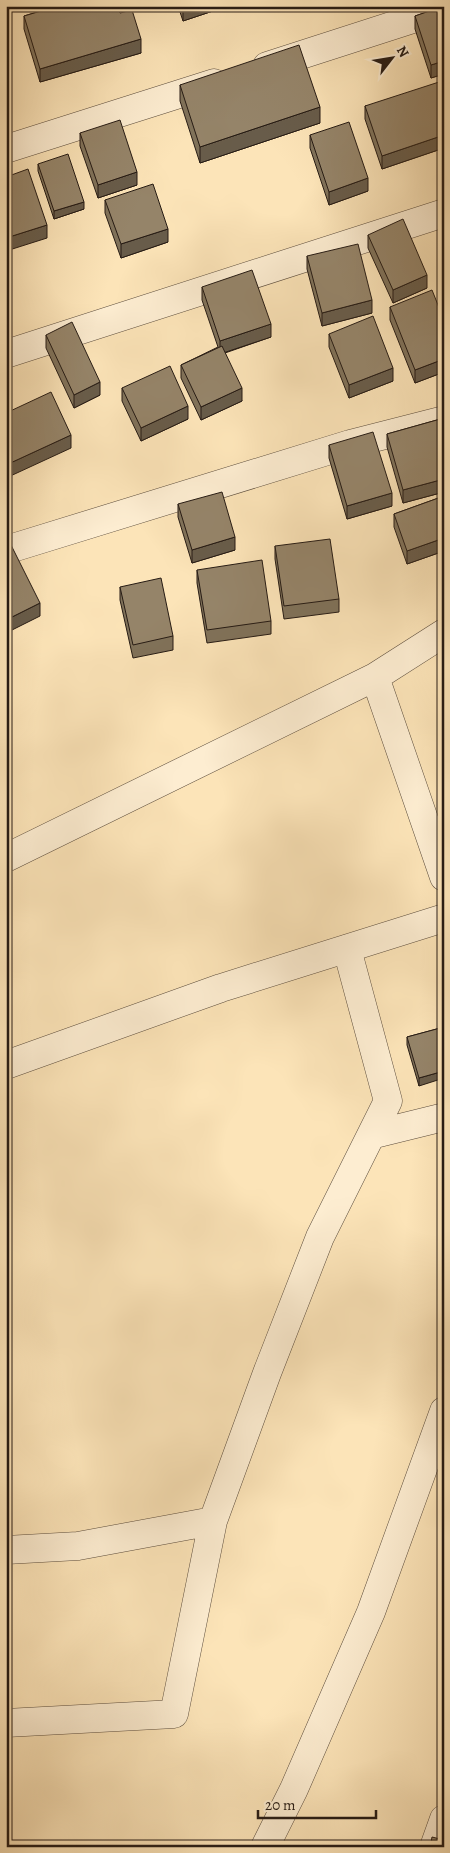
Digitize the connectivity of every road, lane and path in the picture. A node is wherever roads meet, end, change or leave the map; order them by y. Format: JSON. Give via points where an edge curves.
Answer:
{"nodes":[{"id":1,"x":444,"y":9,"type":"edge"},
{"id":2,"x":6,"y":149,"type":"edge"},
{"id":3,"x":444,"y":213,"type":"edge"},
{"id":4,"x":6,"y":354,"type":"edge"},
{"id":5,"x":444,"y":420,"type":"edge"},
{"id":6,"x":6,"y":550,"type":"edge"},
{"id":7,"x":444,"y":633,"type":"edge"},
{"id":8,"x":375,"y":677,"type":"junction"},
{"id":9,"x":6,"y":858,"type":"edge"},
{"id":10,"x":444,"y":878,"type":"edge"},
{"id":11,"x":444,"y":918,"type":"edge"},
{"id":12,"x":346,"y":949,"type":"junction"},
{"id":13,"x":6,"y":1064,"type":"edge"},
{"id":14,"x":444,"y":1117,"type":"edge"},
{"id":15,"x":371,"y":1135,"type":"junction"},
{"id":16,"x":444,"y":1411,"type":"edge"},
{"id":17,"x":213,"y":1521,"type":"junction"},
{"id":18,"x":6,"y":1550,"type":"edge"},
{"id":19,"x":6,"y":1723,"type":"edge"},
{"id":20,"x":444,"y":1819,"type":"edge"},
{"id":21,"x":265,"y":1847,"type":"edge"},
{"id":22,"x":434,"y":1847,"type":"edge"}],
"edges":[{"from":1,"to":2,"type":"street"},
{"from":3,"to":4,"type":"street"},
{"from":5,"to":6,"type":"street","via":[[350,444]]},
{"from":7,"to":8,"type":"street"},
{"from":8,"to":9,"type":"street"},
{"from":8,"to":10,"type":"street"},
{"from":11,"to":12,"type":"street"},
{"from":12,"to":13,"type":"street","via":[[221,988]]},
{"from":12,"to":15,"type":"street","via":[[388,1101]]},
{"from":14,"to":15,"type":"street"},
{"from":15,"to":17,"type":"street","via":[[320,1237]]},
{"from":16,"to":21,"type":"street","via":[[371,1612],[294,1789]]},
{"from":17,"to":18,"type":"street","via":[[78,1546]]},
{"from":17,"to":19,"type":"street","via":[[174,1714]]},
{"from":20,"to":22,"type":"street"}]}
